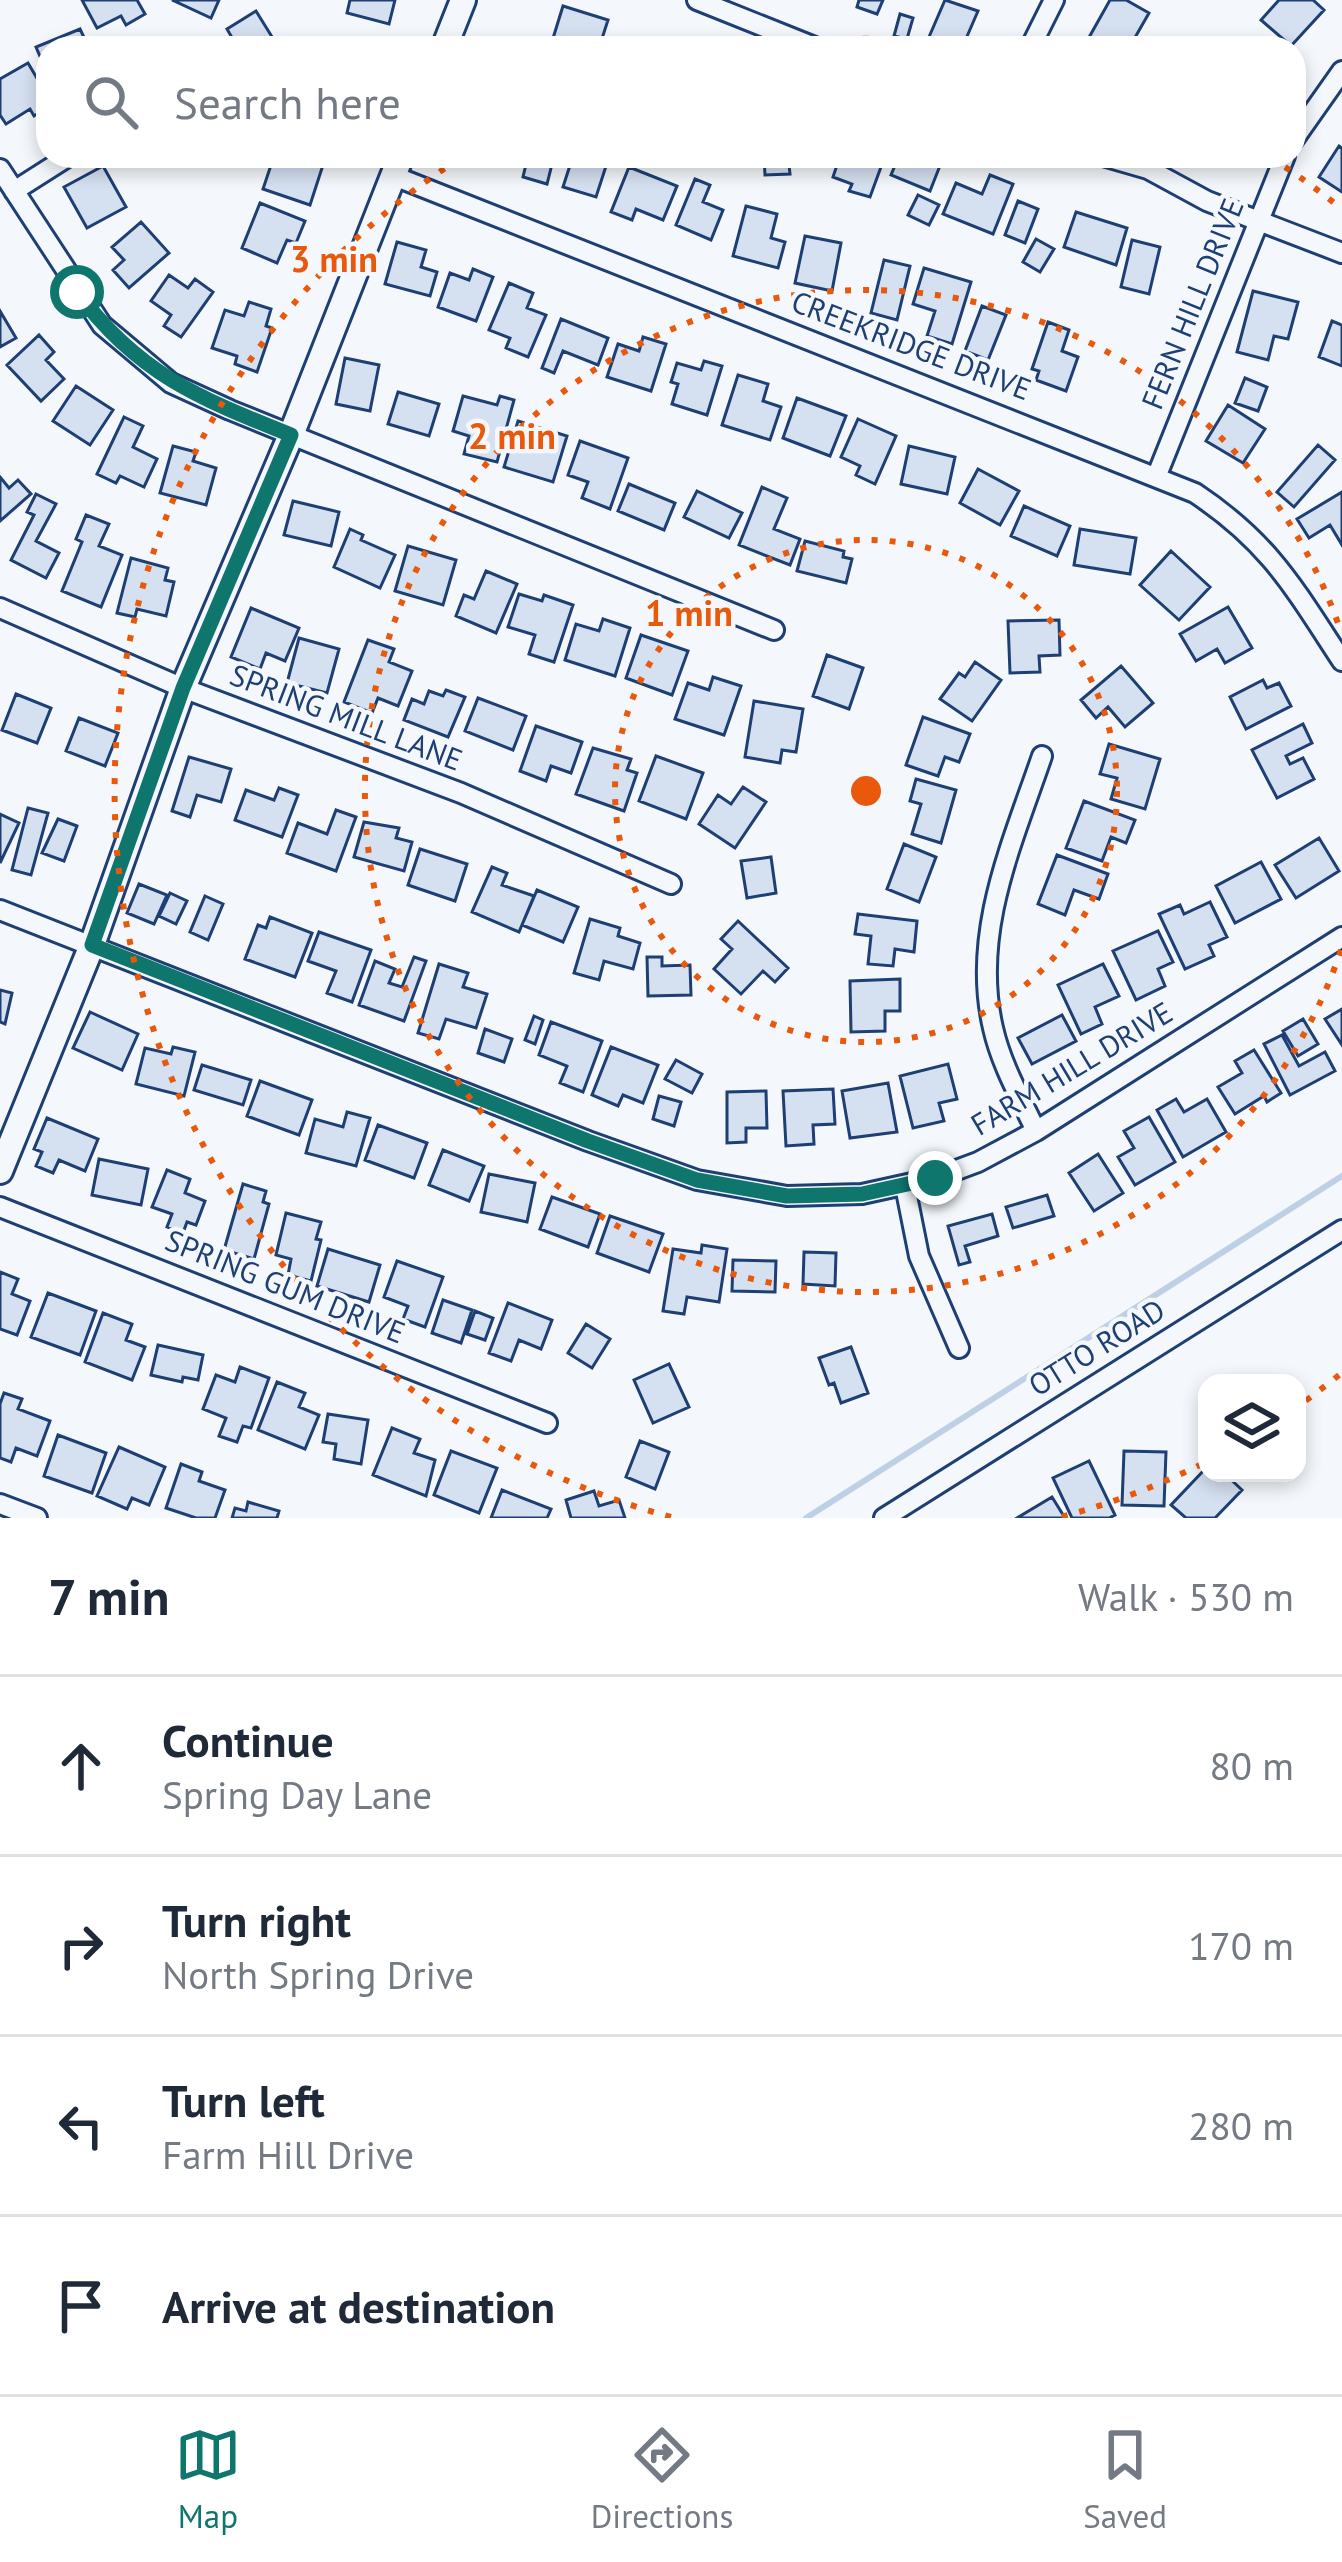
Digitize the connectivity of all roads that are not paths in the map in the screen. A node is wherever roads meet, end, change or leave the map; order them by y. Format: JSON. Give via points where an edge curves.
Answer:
{"nodes":[{"id":1,"x":463,"y":0,"type":"edge"},
{"id":2,"x":697,"y":0,"type":"edge"},
{"id":3,"x":1054,"y":0,"type":"edge"},
{"id":4,"x":449,"y":36,"type":"edge"},
{"id":5,"x":788,"y":36,"type":"edge"},
{"id":6,"x":1036,"y":36,"type":"edge"},
{"id":7,"x":1342,"y":71,"type":"edge"},
{"id":8,"x":1306,"y":122,"type":"edge"},
{"id":9,"x":50,"y":168,"type":"edge"},
{"id":10,"x":397,"y":168,"type":"edge"},
{"id":11,"x":403,"y":168,"type":"edge"},
{"id":12,"x":1142,"y":168,"type":"edge"},
{"id":13,"x":1281,"y":168,"type":"edge"},
{"id":14,"x":0,"y":169,"type":"edge"},
{"id":15,"x":14,"y":190,"type":"junction"},
{"id":16,"x":1258,"y":220,"type":"junction"},
{"id":17,"x":1342,"y":253,"type":"edge"},
{"id":18,"x":291,"y":435,"type":"junction"},
{"id":19,"x":1156,"y":475,"type":"junction"},
{"id":20,"x":0,"y":608,"type":"edge"},
{"id":21,"x":774,"y":630,"type":"dead end"},
{"id":22,"x":1342,"y":661,"type":"edge"},
{"id":23,"x":183,"y":688,"type":"junction"},
{"id":24,"x":1042,"y":756,"type":"dead end"},
{"id":25,"x":671,"y":884,"type":"dead end"},
{"id":26,"x":0,"y":910,"type":"edge"},
{"id":27,"x":1342,"y":937,"type":"edge"},
{"id":28,"x":92,"y":945,"type":"junction"},
{"id":29,"x":1036,"y":1131,"type":"junction"},
{"id":30,"x":0,"y":1171,"type":"edge"},
{"id":31,"x":905,"y":1186,"type":"junction"},
{"id":32,"x":0,"y":1207,"type":"edge"},
{"id":33,"x":1342,"y":1230,"type":"edge"},
{"id":34,"x":959,"y":1348,"type":"dead end"},
{"id":35,"x":548,"y":1423,"type":"dead end"},
{"id":36,"x":0,"y":1504,"type":"edge"},
{"id":37,"x":37,"y":1518,"type":"edge"},
{"id":38,"x":884,"y":1518,"type":"edge"}],
"edges":[{"from":1,"to":4,"type":"street"},
{"from":2,"to":5,"type":"street"},
{"from":3,"to":6,"type":"street"},
{"from":7,"to":8,"type":"street"},
{"from":9,"to":15,"type":"street"},
{"from":10,"to":18,"type":"street"},
{"from":11,"to":19,"type":"street","name":"CREEKRIDGE DRIVE"},
{"from":12,"to":16,"type":"street"},
{"from":13,"to":16,"type":"street","name":"FERN HILL DRIVE"},
{"from":14,"to":15,"type":"street"},
{"from":15,"to":18,"type":"street","via":[[77,292],[134,356],[171,382]]},
{"from":16,"to":17,"type":"street"},
{"from":16,"to":19,"type":"street","name":"FERN HILL DRIVE"},
{"from":18,"to":21,"type":"street"},
{"from":18,"to":23,"type":"street"},
{"from":19,"to":22,"type":"street","name":"CREEKRIDGE DRIVE","via":[[1195,493],[1276,560]]},
{"from":20,"to":23,"type":"street","name":"SPRING MILL LANE"},
{"from":23,"to":25,"type":"street","name":"SPRING MILL LANE","via":[[461,793]]},
{"from":23,"to":28,"type":"street"},
{"from":24,"to":29,"type":"street","via":[[987,948],[993,1030]]},
{"from":26,"to":28,"type":"street","name":"FARM HILL DRIVE"},
{"from":27,"to":29,"type":"street","name":"FARM HILL DRIVE"},
{"from":28,"to":30,"type":"street"},
{"from":28,"to":31,"type":"street","name":"FARM HILL DRIVE","via":[[697,1180],[787,1196]]},
{"from":29,"to":31,"type":"street","name":"FARM HILL DRIVE","via":[[978,1162]]},
{"from":31,"to":34,"type":"street","via":[[919,1256]]},
{"from":32,"to":35,"type":"street","name":"SPRING GUM DRIVE"},
{"from":33,"to":38,"type":"street","name":"OTTO ROAD"},
{"from":36,"to":37,"type":"street"}]}
